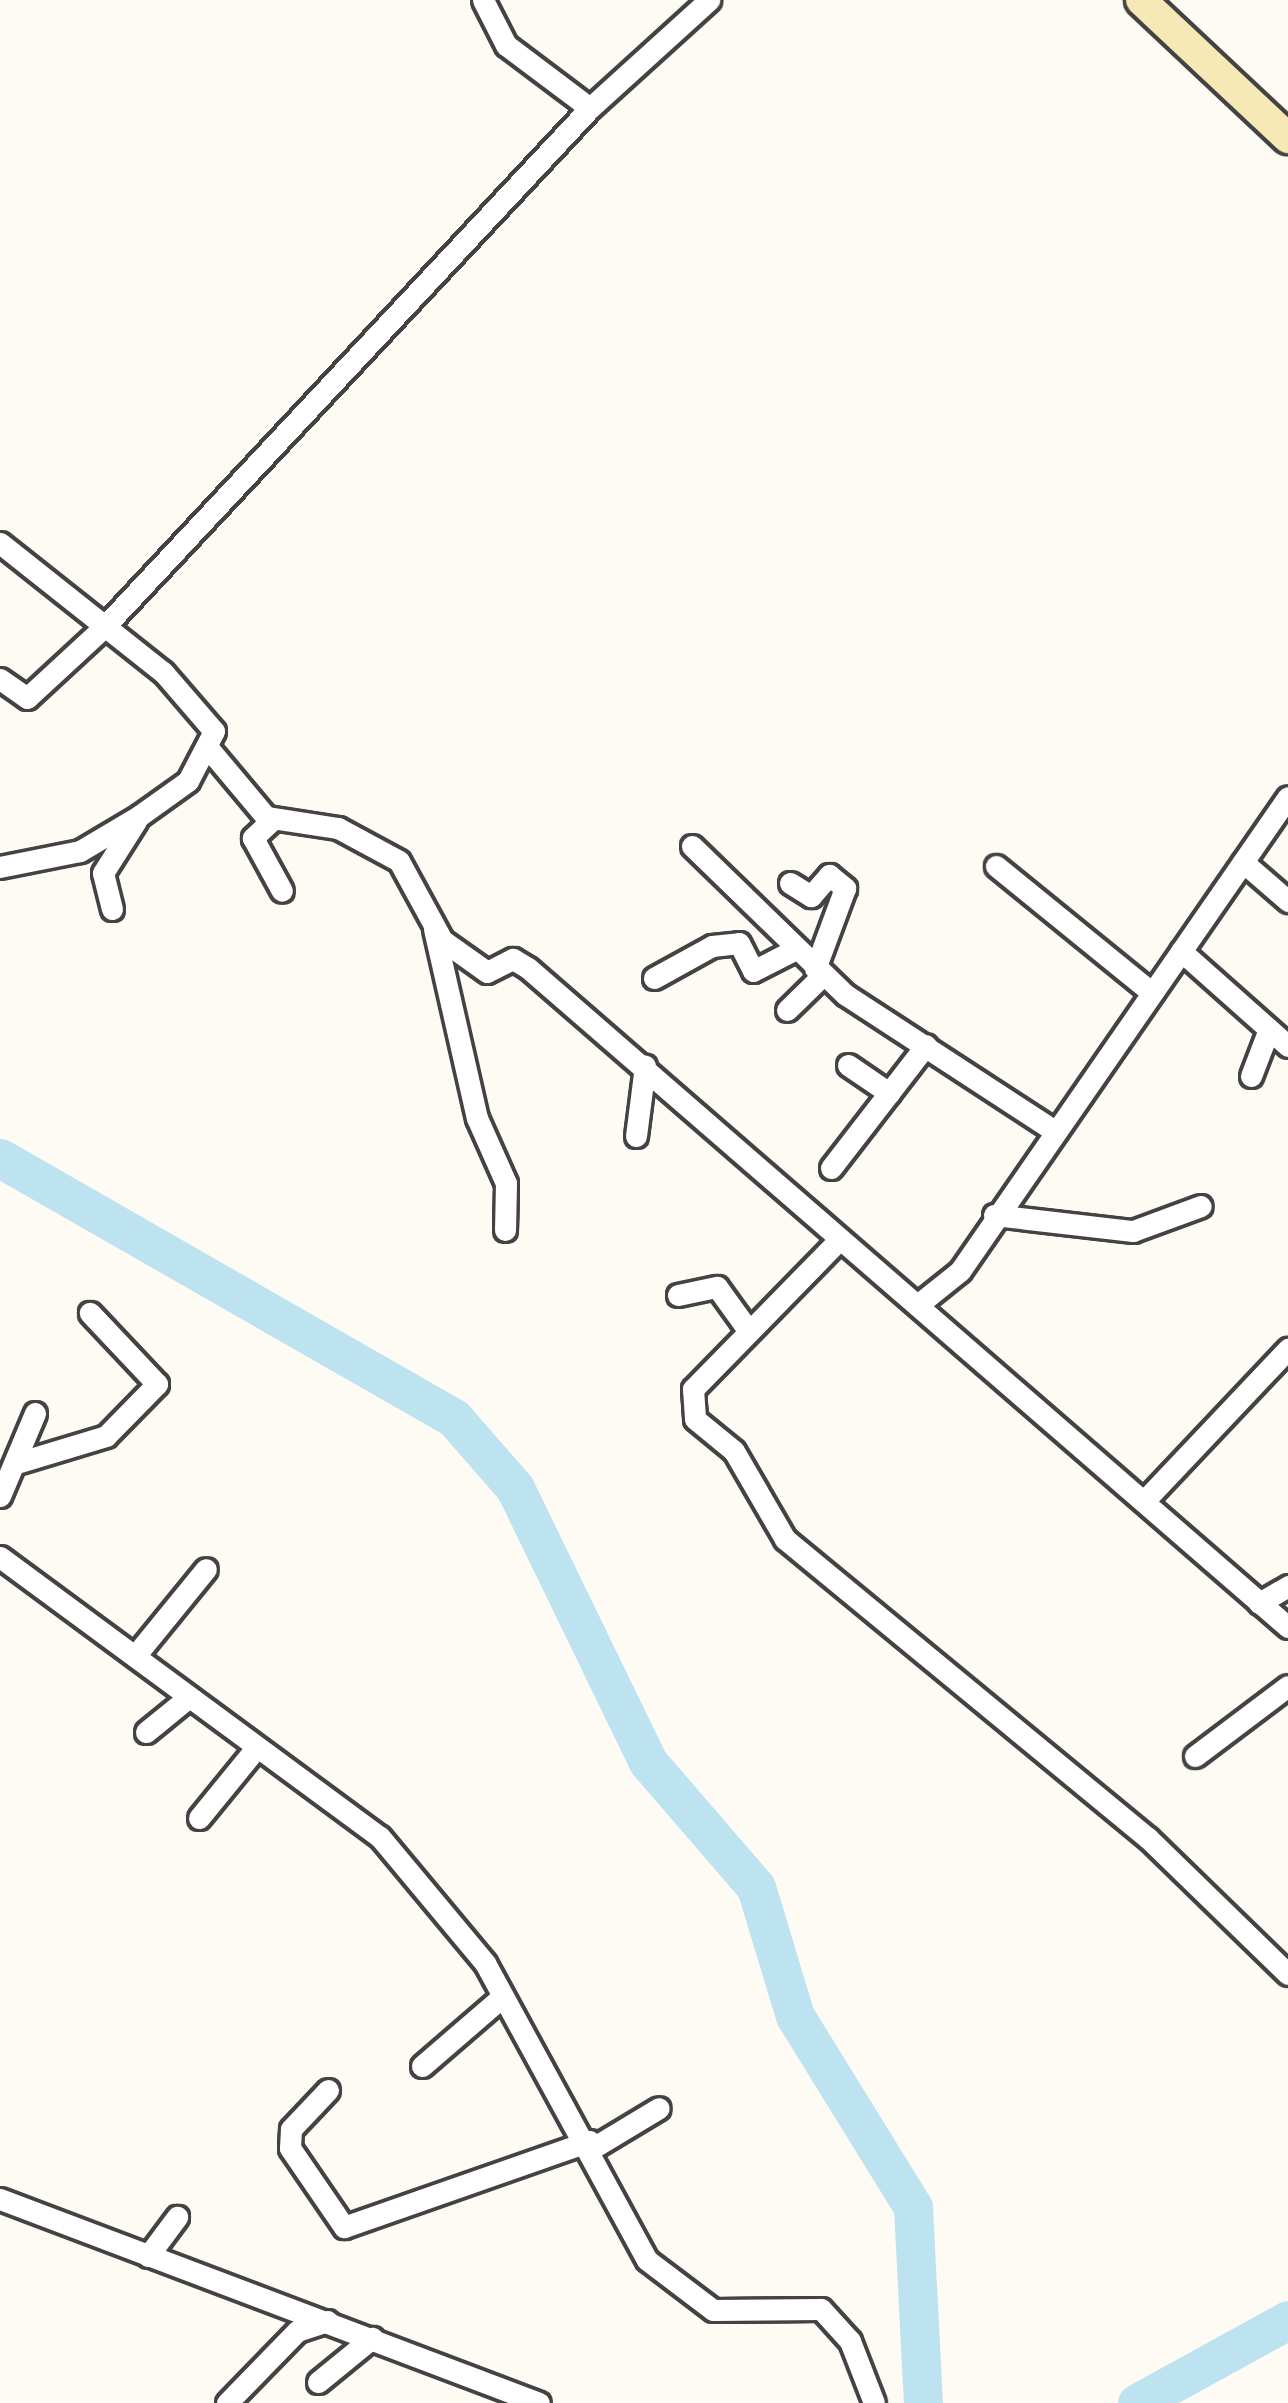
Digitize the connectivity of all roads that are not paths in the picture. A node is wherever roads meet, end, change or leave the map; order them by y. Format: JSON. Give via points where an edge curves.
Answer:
{"nodes":[{"id":1,"x":483,"y":0,"type":"edge"},
{"id":2,"x":709,"y":0,"type":"edge"},
{"id":3,"x":1141,"y":0,"type":"edge"},
{"id":4,"x":590,"y":108,"type":"junction"},
{"id":5,"x":1288,"y":138,"type":"edge"},
{"id":6,"x":0,"y":544,"type":"edge"},
{"id":7,"x":106,"y":626,"type":"junction"},
{"id":8,"x":0,"y":679,"type":"edge"},
{"id":9,"x":209,"y":749,"type":"junction"},
{"id":10,"x":1286,"y":802,"type":"edge"},
{"id":11,"x":140,"y":816,"type":"junction"},
{"id":12,"x":271,"y":820,"type":"junction"},
{"id":13,"x":692,"y":846,"type":"dead end"},
{"id":14,"x":1243,"y":862,"type":"junction"},
{"id":15,"x":996,"y":866,"type":"dead end"},
{"id":16,"x":0,"y":867,"type":"edge"},
{"id":17,"x":790,"y":883,"type":"dead end"},
{"id":18,"x":282,"y":891,"type":"dead end"},
{"id":19,"x":1288,"y":901,"type":"edge"},
{"id":20,"x":112,"y":909,"type":"dead end"},
{"id":21,"x":434,"y":928,"type":"junction"},
{"id":22,"x":796,"y":949,"type":"junction"},
{"id":23,"x":1181,"y":951,"type":"junction"},
{"id":24,"x":819,"y":972,"type":"junction"},
{"id":25,"x":654,"y":978,"type":"dead end"},
{"id":26,"x":1152,"y":993,"type":"junction"},
{"id":27,"x":787,"y":1010,"type":"dead end"},
{"id":28,"x":1269,"y":1029,"type":"junction"},
{"id":29,"x":926,"y":1045,"type":"junction"},
{"id":30,"x":1288,"y":1046,"type":"edge"},
{"id":31,"x":848,"y":1064,"type":"dead end"},
{"id":32,"x":645,"y":1066,"type":"junction"},
{"id":33,"x":1251,"y":1076,"type":"dead end"},
{"id":34,"x":889,"y":1093,"type":"junction"},
{"id":35,"x":1053,"y":1130,"type":"junction"},
{"id":36,"x":636,"y":1136,"type":"dead end"},
{"id":37,"x":830,"y":1168,"type":"dead end"},
{"id":38,"x":1201,"y":1206,"type":"dead end"},
{"id":39,"x":994,"y":1215,"type":"junction"},
{"id":40,"x":506,"y":1229,"type":"dead end"},
{"id":41,"x":835,"y":1244,"type":"junction"},
{"id":42,"x":678,"y":1295,"type":"dead end"},
{"id":43,"x":920,"y":1303,"type":"junction"},
{"id":44,"x":90,"y":1313,"type":"dead end"},
{"id":45,"x":748,"y":1330,"type":"junction"},
{"id":46,"x":1288,"y":1349,"type":"edge"},
{"id":47,"x":35,"y":1413,"type":"dead end"},
{"id":48,"x":20,"y":1462,"type":"junction"},
{"id":49,"x":0,"y":1496,"type":"edge"},
{"id":50,"x":1146,"y":1499,"type":"junction"},
{"id":51,"x":0,"y":1557,"type":"edge"},
{"id":52,"x":206,"y":1570,"type":"dead end"},
{"id":53,"x":1288,"y":1586,"type":"edge"},
{"id":54,"x":1259,"y":1603,"type":"junction"},
{"id":55,"x":1288,"y":1627,"type":"edge"},
{"id":56,"x":135,"y":1657,"type":"junction"},
{"id":57,"x":1288,"y":1686,"type":"edge"},
{"id":58,"x":184,"y":1701,"type":"junction"},
{"id":59,"x":146,"y":1732,"type":"dead end"},
{"id":60,"x":256,"y":1748,"type":"junction"},
{"id":61,"x":1195,"y":1756,"type":"dead end"},
{"id":62,"x":199,"y":1818,"type":"dead end"},
{"id":63,"x":1288,"y":1974,"type":"edge"},
{"id":64,"x":502,"y":1997,"type":"junction"},
{"id":65,"x":422,"y":2066,"type":"dead end"},
{"id":66,"x":328,"y":2090,"type":"dead end"},
{"id":67,"x":658,"y":2108,"type":"dead end"},
{"id":68,"x":590,"y":2145,"type":"junction"},
{"id":69,"x":0,"y":2199,"type":"edge"},
{"id":70,"x":177,"y":2216,"type":"dead end"},
{"id":71,"x":148,"y":2256,"type":"junction"},
{"id":72,"x":327,"y":2321,"type":"junction"},
{"id":73,"x":372,"y":2338,"type":"junction"},
{"id":74,"x":318,"y":2382,"type":"dead end"},
{"id":75,"x":227,"y":2403,"type":"edge"},
{"id":76,"x":539,"y":2403,"type":"edge"},
{"id":77,"x":874,"y":2403,"type":"edge"}],
"edges":[{"from":1,"to":4,"type":"street","via":[[506,45]]},
{"from":2,"to":4,"type":"street"},
{"from":3,"to":5,"type":"street"},
{"from":4,"to":7,"type":"street"},
{"from":6,"to":7,"type":"street"},
{"from":7,"to":8,"type":"street","via":[[27,698]]},
{"from":7,"to":9,"type":"street","via":[[206,712]]},
{"from":9,"to":11,"type":"street","via":[[188,781]]},
{"from":9,"to":12,"type":"street"},
{"from":10,"to":14,"type":"street"},
{"from":11,"to":16,"type":"street","via":[[80,851]]},
{"from":11,"to":20,"type":"street","via":[[103,873]]},
{"from":12,"to":18,"type":"street","via":[[253,838]]},
{"from":12,"to":21,"type":"street","via":[[371,839],[413,875]]},
{"from":13,"to":22,"type":"street"},
{"from":14,"to":19,"type":"street"},
{"from":14,"to":23,"type":"street"},
{"from":15,"to":26,"type":"street"},
{"from":17,"to":24,"type":"street","via":[[811,896],[830,875],[845,888]]},
{"from":21,"to":32,"type":"street","via":[[473,966],[514,959],[528,968]]},
{"from":21,"to":40,"type":"street","via":[[477,1118],[506,1183]]},
{"from":22,"to":24,"type":"street"},
{"from":22,"to":25,"type":"street","via":[[752,971],[739,944],[712,946]]},
{"from":23,"to":26,"type":"street"},
{"from":23,"to":28,"type":"street"},
{"from":24,"to":27,"type":"street"},
{"from":24,"to":29,"type":"street"},
{"from":26,"to":35,"type":"street"},
{"from":28,"to":30,"type":"street"},
{"from":28,"to":33,"type":"street"},
{"from":29,"to":34,"type":"street"},
{"from":29,"to":35,"type":"street"},
{"from":31,"to":34,"type":"street"},
{"from":32,"to":36,"type":"street"},
{"from":32,"to":41,"type":"street"},
{"from":34,"to":37,"type":"street"},
{"from":35,"to":39,"type":"street"},
{"from":38,"to":39,"type":"street","via":[[1132,1231]]},
{"from":39,"to":43,"type":"street","via":[[960,1271]]},
{"from":41,"to":43,"type":"street"},
{"from":41,"to":45,"type":"street"},
{"from":42,"to":45,"type":"street","via":[[717,1287]]},
{"from":43,"to":50,"type":"street"},
{"from":44,"to":48,"type":"street","via":[[158,1378],[154,1390],[97,1442]]},
{"from":45,"to":63,"type":"street","via":[[688,1404],[734,1451],[785,1539],[1148,1838]]},
{"from":46,"to":50,"type":"street"},
{"from":47,"to":48,"type":"street"},
{"from":48,"to":49,"type":"street"},
{"from":50,"to":54,"type":"street"},
{"from":51,"to":56,"type":"street"},
{"from":52,"to":56,"type":"street"},
{"from":53,"to":54,"type":"street"},
{"from":54,"to":55,"type":"street"},
{"from":56,"to":58,"type":"street"},
{"from":57,"to":61,"type":"street"},
{"from":58,"to":59,"type":"street"},
{"from":58,"to":60,"type":"street"},
{"from":60,"to":62,"type":"street"},
{"from":60,"to":64,"type":"street","via":[[380,1837]]},
{"from":64,"to":65,"type":"street"},
{"from":64,"to":68,"type":"street"},
{"from":66,"to":68,"type":"street","via":[[291,2129],[290,2148],[344,2227]]},
{"from":67,"to":68,"type":"street"},
{"from":68,"to":77,"type":"street","via":[[621,2220],[677,2293],[713,2310],[821,2308],[850,2341]]},
{"from":69,"to":71,"type":"street"},
{"from":70,"to":71,"type":"street"},
{"from":71,"to":72,"type":"street"},
{"from":72,"to":73,"type":"street"},
{"from":72,"to":75,"type":"street","via":[[298,2331]]},
{"from":73,"to":74,"type":"street"},
{"from":73,"to":76,"type":"street"}]}
